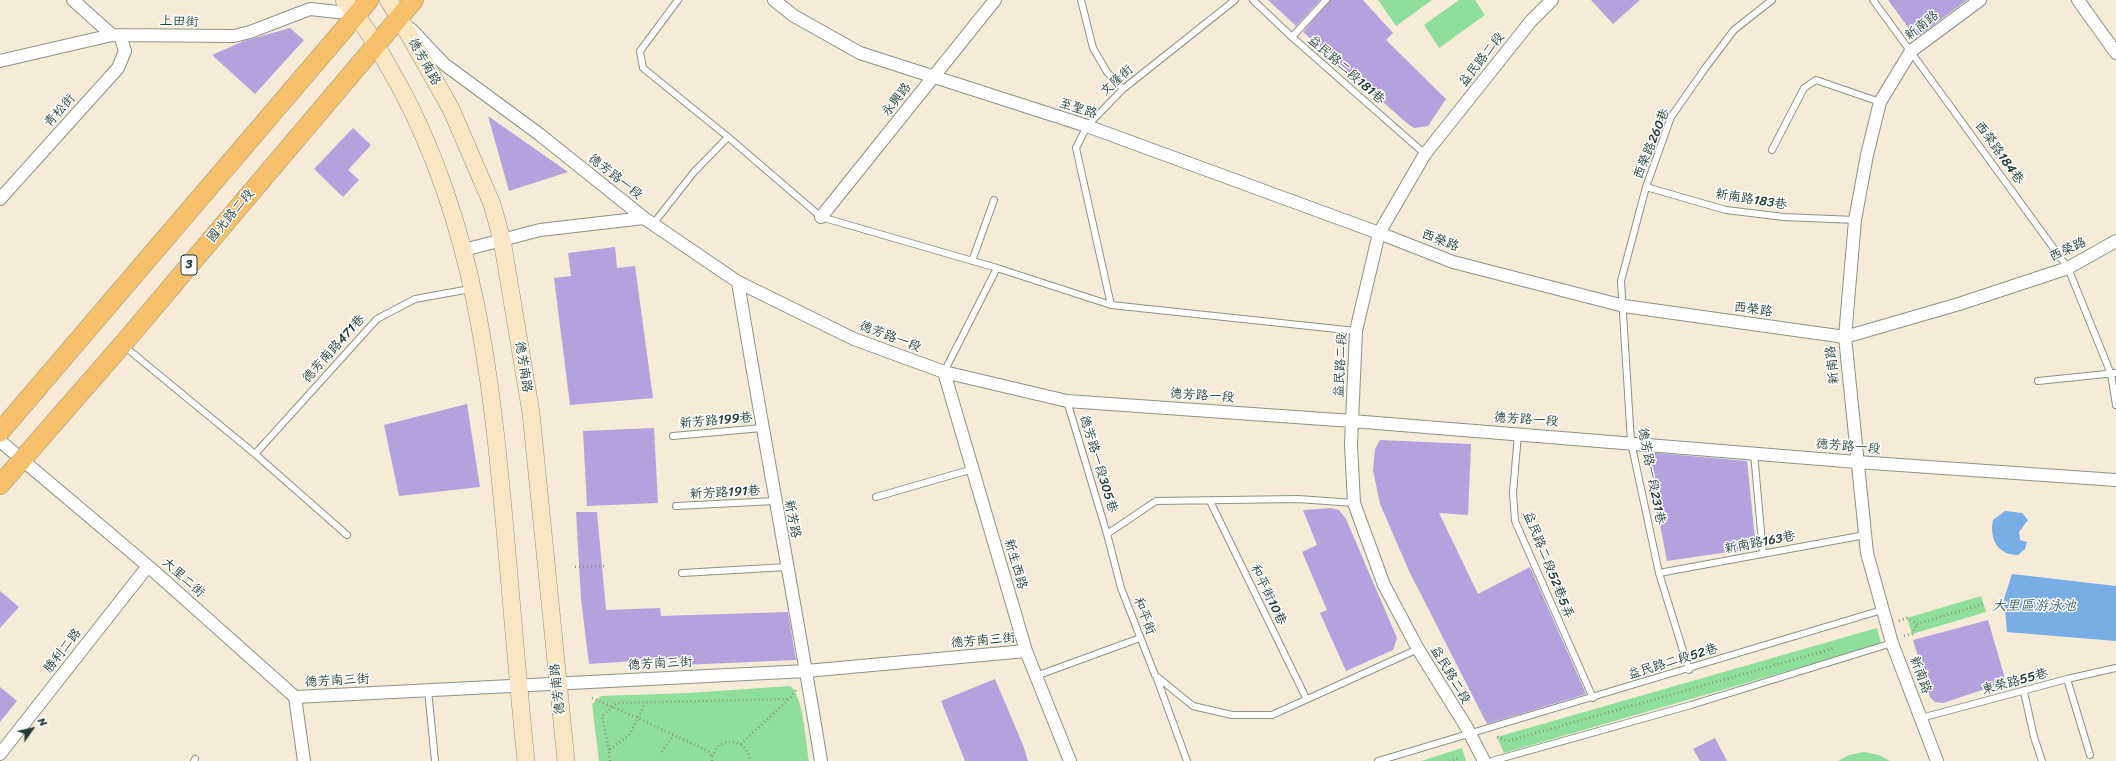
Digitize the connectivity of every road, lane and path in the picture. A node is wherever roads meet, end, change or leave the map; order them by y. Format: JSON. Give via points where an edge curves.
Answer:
{"nodes":[{"id":1,"x":73,"y":0,"type":"edge"},
{"id":2,"x":344,"y":0,"type":"edge"},
{"id":3,"x":388,"y":0,"type":"edge"},
{"id":4,"x":414,"y":0,"type":"edge"},
{"id":5,"x":678,"y":0,"type":"edge"},
{"id":6,"x":774,"y":0,"type":"edge"},
{"id":7,"x":995,"y":0,"type":"edge"},
{"id":8,"x":1081,"y":0,"type":"edge"},
{"id":9,"x":1235,"y":0,"type":"edge"},
{"id":10,"x":1253,"y":0,"type":"edge"},
{"id":11,"x":1326,"y":0,"type":"edge"},
{"id":12,"x":1552,"y":0,"type":"edge"},
{"id":13,"x":1772,"y":0,"type":"edge"},
{"id":14,"x":1873,"y":0,"type":"edge"},
{"id":15,"x":1980,"y":0,"type":"edge"},
{"id":16,"x":2078,"y":0,"type":"edge"},
{"id":17,"x":362,"y":7,"type":"edge"},
{"id":18,"x":399,"y":17,"type":"junction"},
{"id":19,"x":116,"y":35,"type":"junction"},
{"id":20,"x":1292,"y":37,"type":"junction"},
{"id":21,"x":376,"y":44,"type":"junction"},
{"id":22,"x":1911,"y":51,"type":"junction"},
{"id":23,"x":2116,"y":53,"type":"edge"},
{"id":24,"x":0,"y":61,"type":"edge"},
{"id":25,"x":933,"y":76,"type":"junction"},
{"id":26,"x":1122,"y":89,"type":"junction"},
{"id":27,"x":1880,"y":102,"type":"junction"},
{"id":28,"x":1087,"y":126,"type":"junction"},
{"id":29,"x":728,"y":137,"type":"junction"},
{"id":30,"x":1772,"y":150,"type":"dead end"},
{"id":31,"x":1426,"y":154,"type":"junction"},
{"id":32,"x":1646,"y":187,"type":"junction"},
{"id":33,"x":0,"y":198,"type":"edge"},
{"id":34,"x":994,"y":200,"type":"dead end"},
{"id":35,"x":821,"y":217,"type":"junction"},
{"id":36,"x":1855,"y":220,"type":"junction"},
{"id":37,"x":649,"y":221,"type":"junction"},
{"id":38,"x":1379,"y":233,"type":"junction"},
{"id":39,"x":502,"y":240,"type":"junction"},
{"id":40,"x":2116,"y":241,"type":"edge"},
{"id":41,"x":464,"y":250,"type":"junction"},
{"id":42,"x":972,"y":261,"type":"junction"},
{"id":43,"x":997,"y":268,"type":"junction"},
{"id":44,"x":2068,"y":268,"type":"junction"},
{"id":45,"x":1621,"y":281,"type":"joint"},
{"id":46,"x":738,"y":282,"type":"junction"},
{"id":47,"x":474,"y":289,"type":"junction"},
{"id":48,"x":1111,"y":305,"type":"junction"},
{"id":49,"x":1624,"y":306,"type":"junction"},
{"id":50,"x":1356,"y":331,"type":"junction"},
{"id":51,"x":1844,"y":337,"type":"junction"},
{"id":52,"x":122,"y":345,"type":"junction"},
{"id":53,"x":944,"y":372,"type":"junction"},
{"id":54,"x":2114,"y":374,"type":"edge"},
{"id":55,"x":2038,"y":381,"type":"dead end"},
{"id":56,"x":1068,"y":401,"type":"junction"},
{"id":57,"x":2116,"y":405,"type":"edge"},
{"id":58,"x":1352,"y":421,"type":"junction"},
{"id":59,"x":762,"y":428,"type":"junction"},
{"id":60,"x":0,"y":432,"type":"edge"},
{"id":61,"x":1518,"y":434,"type":"junction"},
{"id":62,"x":673,"y":436,"type":"dead end"},
{"id":63,"x":0,"y":441,"type":"edge"},
{"id":64,"x":1631,"y":442,"type":"junction"},
{"id":65,"x":1754,"y":453,"type":"junction"},
{"id":66,"x":255,"y":454,"type":"junction"},
{"id":67,"x":21,"y":460,"type":"junction"},
{"id":68,"x":1857,"y":462,"type":"junction"},
{"id":69,"x":973,"y":469,"type":"junction"},
{"id":70,"x":2116,"y":480,"type":"edge"},
{"id":71,"x":0,"y":485,"type":"edge"},
{"id":72,"x":876,"y":497,"type":"dead end"},
{"id":73,"x":775,"y":501,"type":"junction"},
{"id":74,"x":1210,"y":501,"type":"junction"},
{"id":75,"x":1354,"y":503,"type":"junction"},
{"id":76,"x":676,"y":506,"type":"dead end"},
{"id":77,"x":1107,"y":534,"type":"junction"},
{"id":78,"x":347,"y":535,"type":"dead end"},
{"id":79,"x":1865,"y":535,"type":"junction"},
{"id":80,"x":1763,"y":554,"type":"junction"},
{"id":81,"x":148,"y":566,"type":"junction"},
{"id":82,"x":607,"y":566,"type":"dead end"},
{"id":83,"x":575,"y":567,"type":"dead end"},
{"id":84,"x":787,"y":567,"type":"junction"},
{"id":85,"x":682,"y":573,"type":"dead end"},
{"id":86,"x":1659,"y":573,"type":"junction"},
{"id":87,"x":1983,"y":604,"type":"dead end"},
{"id":88,"x":1882,"y":610,"type":"junction"},
{"id":89,"x":1907,"y":618,"type":"dead end"},
{"id":90,"x":1917,"y":624,"type":"junction"},
{"id":91,"x":1912,"y":634,"type":"dead end"},
{"id":92,"x":1140,"y":638,"type":"junction"},
{"id":93,"x":1892,"y":643,"type":"junction"},
{"id":94,"x":1836,"y":648,"type":"dead end"},
{"id":95,"x":1418,"y":649,"type":"junction"},
{"id":96,"x":1026,"y":651,"type":"junction"},
{"id":97,"x":2116,"y":668,"type":"edge"},
{"id":98,"x":1688,"y":670,"type":"junction"},
{"id":99,"x":806,"y":671,"type":"junction"},
{"id":100,"x":1155,"y":675,"type":"junction"},
{"id":101,"x":1036,"y":676,"type":"junction"},
{"id":102,"x":2067,"y":679,"type":"junction"},
{"id":103,"x":557,"y":684,"type":"junction"},
{"id":104,"x":518,"y":686,"type":"junction"},
{"id":105,"x":428,"y":690,"type":"junction"},
{"id":106,"x":2024,"y":692,"type":"junction"},
{"id":107,"x":295,"y":697,"type":"junction"},
{"id":108,"x":592,"y":698,"type":"dead end"},
{"id":109,"x":1306,"y":698,"type":"junction"},
{"id":110,"x":1593,"y":698,"type":"junction"},
{"id":111,"x":645,"y":703,"type":"junction"},
{"id":112,"x":612,"y":708,"type":"junction"},
{"id":113,"x":638,"y":718,"type":"junction"},
{"id":114,"x":1921,"y":718,"type":"junction"},
{"id":115,"x":1470,"y":734,"type":"junction"},
{"id":116,"x":673,"y":735,"type":"junction"},
{"id":117,"x":1497,"y":737,"type":"dead end"},
{"id":118,"x":741,"y":744,"type":"junction"},
{"id":119,"x":609,"y":750,"type":"junction"},
{"id":120,"x":662,"y":752,"type":"dead end"},
{"id":121,"x":0,"y":754,"type":"edge"},
{"id":122,"x":2090,"y":755,"type":"dead end"},
{"id":123,"x":712,"y":757,"type":"junction"},
{"id":124,"x":1460,"y":758,"type":"dead end"},
{"id":125,"x":304,"y":761,"type":"edge"},
{"id":126,"x":435,"y":761,"type":"edge"},
{"id":127,"x":526,"y":761,"type":"edge"},
{"id":128,"x":566,"y":761,"type":"edge"},
{"id":129,"x":610,"y":761,"type":"edge"},
{"id":130,"x":712,"y":761,"type":"edge"},
{"id":131,"x":750,"y":761,"type":"edge"},
{"id":132,"x":821,"y":761,"type":"edge"},
{"id":133,"x":1070,"y":761,"type":"edge"},
{"id":134,"x":1187,"y":761,"type":"edge"},
{"id":135,"x":1378,"y":761,"type":"edge"},
{"id":136,"x":1449,"y":761,"type":"edge"},
{"id":137,"x":1484,"y":761,"type":"edge"},
{"id":138,"x":1492,"y":761,"type":"edge"},
{"id":139,"x":1937,"y":761,"type":"edge"},
{"id":140,"x":2042,"y":761,"type":"edge"}],
"edges":[{"from":1,"to":19,"type":"street"},
{"from":2,"to":17,"type":"street"},
{"from":3,"to":18,"type":"street","name":"德芳南路"},
{"from":4,"to":18,"type":"main road","name":"國光路二段","number":"3"},
{"from":5,"to":29,"type":"lane","via":[[640,51],[643,68]]},
{"from":6,"to":25,"type":"street","name":"至聖路","via":[[794,16],[860,53]]},
{"from":7,"to":25,"type":"street","name":"永興路"},
{"from":8,"to":26,"type":"lane","via":[[1093,48],[1107,72]]},
{"from":9,"to":26,"type":"lane","name":"文隆街"},
{"from":10,"to":20,"type":"lane","name":"益民路二段181巷"},
{"from":11,"to":20,"type":"lane"},
{"from":12,"to":31,"type":"street","name":"益民路二段","via":[[1531,22]]},
{"from":13,"to":32,"type":"lane","name":"西榮路260巷","via":[[1734,30],[1671,117]]},
{"from":14,"to":22,"type":"lane","name":"西榮路184巷"},
{"from":15,"to":22,"type":"street","name":"新南路"},
{"from":16,"to":23,"type":"street"},
{"from":17,"to":19,"type":"street","name":"上田街","via":[[310,9],[234,36]]},
{"from":17,"to":21,"type":"street"},
{"from":17,"to":60,"type":"main road"},
{"from":18,"to":21,"type":"main road","name":"國光路二段","number":"3"},
{"from":18,"to":37,"type":"street","name":"德芳路一段","via":[[444,64],[539,134]]},
{"from":18,"to":39,"type":"street","name":"德芳南路","via":[[451,108],[492,204]]},
{"from":19,"to":24,"type":"street","name":"上田街"},
{"from":19,"to":33,"type":"street","name":"青松街","via":[[125,51],[118,68]]},
{"from":20,"to":31,"type":"lane","name":"益民路二段181巷"},
{"from":21,"to":41,"type":"street","via":[[414,114],[426,142],[441,178]]},
{"from":21,"to":52,"type":"main road","name":"國光路二段","number":"3"},
{"from":22,"to":27,"type":"street","name":"新南路"},
{"from":22,"to":44,"type":"lane","name":"西榮路184巷"},
{"from":25,"to":28,"type":"street","name":"至聖路"},
{"from":25,"to":35,"type":"street","name":"永興路"},
{"from":26,"to":28,"type":"lane","name":"文隆街"},
{"from":27,"to":30,"type":"lane","via":[[1816,80],[1804,88]]},
{"from":27,"to":36,"type":"street","name":"新南路"},
{"from":28,"to":38,"type":"street","name":"至聖路"},
{"from":28,"to":48,"type":"lane","name":"文隆街","via":[[1076,148]]},
{"from":29,"to":35,"type":"lane"},
{"from":29,"to":37,"type":"lane"},
{"from":31,"to":38,"type":"street","name":"益民路二段"},
{"from":32,"to":36,"type":"lane","name":"新南路183巷","via":[[1726,210],[1784,217]]},
{"from":32,"to":45,"type":"lane","name":"西榮路260巷"},
{"from":34,"to":42,"type":"lane"},
{"from":35,"to":42,"type":"lane"},
{"from":36,"to":51,"type":"street","name":"新南路"},
{"from":37,"to":39,"type":"street","via":[[540,230]]},
{"from":37,"to":46,"type":"street","name":"德芳路一段"},
{"from":38,"to":49,"type":"street","name":"西榮路","via":[[1453,262]]},
{"from":38,"to":50,"type":"street","name":"益民路二段"},
{"from":39,"to":41,"type":"street"},
{"from":39,"to":103,"type":"street","name":"德芳南路","via":[[531,412]]},
{"from":40,"to":44,"type":"street","name":"西榮路"},
{"from":41,"to":47,"type":"street"},
{"from":42,"to":43,"type":"lane"},
{"from":43,"to":48,"type":"lane"},
{"from":43,"to":53,"type":"lane"},
{"from":44,"to":51,"type":"street","name":"西榮路","via":[[1959,304]]},
{"from":44,"to":54,"type":"lane","name":"西榮路184巷"},
{"from":45,"to":49,"type":"lane","name":"德芳路一段231巷"},
{"from":46,"to":53,"type":"street","name":"德芳路一段","via":[[854,338]]},
{"from":46,"to":59,"type":"street","name":"新芳路"},
{"from":47,"to":66,"type":"lane","name":"德芳南路471巷","via":[[414,299],[377,319]]},
{"from":47,"to":104,"type":"street","via":[[495,418]]},
{"from":48,"to":50,"type":"lane"},
{"from":49,"to":51,"type":"street","name":"西榮路"},
{"from":49,"to":64,"type":"lane","name":"德芳路一段231巷"},
{"from":50,"to":58,"type":"street","name":"益民路二段"},
{"from":51,"to":68,"type":"street","name":"新南路"},
{"from":52,"to":66,"type":"lane"},
{"from":52,"to":67,"type":"main road","name":"國光路二段","number":"3"},
{"from":53,"to":56,"type":"street","name":"德芳路一段"},
{"from":53,"to":69,"type":"street","name":"新生西路"},
{"from":54,"to":55,"type":"lane"},
{"from":54,"to":57,"type":"lane","name":"西榮路184巷"},
{"from":56,"to":58,"type":"street","name":"德芳路一段"},
{"from":56,"to":77,"type":"lane","name":"德芳路一段305巷"},
{"from":58,"to":61,"type":"street","name":"德芳路一段"},
{"from":58,"to":75,"type":"street","name":"益民路二段"},
{"from":59,"to":62,"type":"lane","name":"新芳路199巷"},
{"from":59,"to":73,"type":"street","name":"新芳路"},
{"from":61,"to":64,"type":"street","name":"德芳路一段"},
{"from":61,"to":110,"type":"lane","name":"益民路二段52巷5弄","via":[[1513,493],[1515,521]]},
{"from":63,"to":67,"type":"street","name":"大里二街"},
{"from":64,"to":65,"type":"street","name":"德芳路一段"},
{"from":64,"to":86,"type":"lane","name":"德芳路一段231巷"},
{"from":65,"to":68,"type":"street","name":"德芳路一段"},
{"from":65,"to":80,"type":"lane"},
{"from":66,"to":78,"type":"lane"},
{"from":67,"to":71,"type":"main road","name":"國光路二段","number":"3"},
{"from":67,"to":81,"type":"street","name":"大里二街"},
{"from":68,"to":70,"type":"street","name":"德芳路一段"},
{"from":68,"to":79,"type":"street","name":"新南路"},
{"from":69,"to":72,"type":"lane"},
{"from":69,"to":96,"type":"street","name":"新生西路"},
{"from":73,"to":76,"type":"lane","name":"新芳路191巷"},
{"from":73,"to":84,"type":"street","name":"新芳路"},
{"from":74,"to":75,"type":"lane","via":[[1298,498]]},
{"from":74,"to":77,"type":"lane","via":[[1156,501]]},
{"from":74,"to":109,"type":"lane","name":"和平街10巷"},
{"from":75,"to":95,"type":"street","name":"益民路二段","via":[[1377,570]]},
{"from":77,"to":92,"type":"lane","name":"和平街","via":[[1122,588]]},
{"from":79,"to":80,"type":"lane","name":"新南路163巷"},
{"from":79,"to":88,"type":"street","name":"新南路","via":[[1867,553]]},
{"from":80,"to":86,"type":"lane","name":"新南路163巷"},
{"from":81,"to":107,"type":"street","name":"大里二街"},
{"from":81,"to":121,"type":"street","name":"勝利二路"},
{"from":82,"to":83,"type":"path"},
{"from":84,"to":85,"type":"lane"},
{"from":84,"to":99,"type":"street","name":"新芳路"},
{"from":86,"to":98,"type":"lane","name":"德芳路一段231巷"},
{"from":87,"to":90,"type":"path"},
{"from":88,"to":93,"type":"street","name":"新南路"},
{"from":88,"to":98,"type":"lane","name":"益民路二段52巷"},
{"from":89,"to":90,"type":"path"},
{"from":90,"to":91,"type":"path"},
{"from":92,"to":100,"type":"lane","name":"和平街"},
{"from":92,"to":101,"type":"lane"},
{"from":93,"to":114,"type":"street","name":"新南路"},
{"from":93,"to":138,"type":"lane","via":[[1691,705]]},
{"from":94,"to":117,"type":"path","via":[[1508,741]]},
{"from":95,"to":109,"type":"lane","name":"和平街"},
{"from":95,"to":115,"type":"street","name":"益民路二段"},
{"from":96,"to":99,"type":"street","name":"德芳南三街"},
{"from":96,"to":101,"type":"street","name":"新生西路"},
{"from":97,"to":102,"type":"lane","name":"東榮路55巷"},
{"from":98,"to":110,"type":"lane","name":"益民路二段52巷"},
{"from":99,"to":103,"type":"street","name":"德芳南三街"},
{"from":99,"to":132,"type":"street","name":"新芳路"},
{"from":100,"to":109,"type":"lane","name":"和平街","via":[[1193,706],[1232,715],[1272,715]]},
{"from":100,"to":134,"type":"lane"},
{"from":101,"to":133,"type":"street","name":"新生西路"},
{"from":102,"to":106,"type":"lane","name":"東榮路55巷"},
{"from":102,"to":122,"type":"lane"},
{"from":103,"to":104,"type":"street","name":"德芳南三街"},
{"from":103,"to":128,"type":"street","name":"德芳南路"},
{"from":104,"to":105,"type":"street","name":"德芳南三街"},
{"from":104,"to":127,"type":"street"},
{"from":105,"to":107,"type":"street","name":"德芳南三街"},
{"from":105,"to":126,"type":"lane"},
{"from":106,"to":114,"type":"lane","name":"東榮路55巷"},
{"from":106,"to":140,"type":"lane"},
{"from":107,"to":125,"type":"street"},
{"from":108,"to":112,"type":"path"},
{"from":110,"to":115,"type":"lane","name":"益民路二段52巷"},
{"from":111,"to":112,"type":"path","via":[[617,703]]},
{"from":111,"to":113,"type":"path"},
{"from":111,"to":118,"type":"path","via":[[790,698]]},
{"from":112,"to":113,"type":"path"},
{"from":112,"to":119,"type":"path","via":[[602,716]]},
{"from":113,"to":116,"type":"path"},
{"from":113,"to":119,"type":"path","via":[[630,734]]},
{"from":114,"to":139,"type":"street","name":"新南路"},
{"from":115,"to":135,"type":"lane","name":"益民路二段52巷"},
{"from":115,"to":137,"type":"street","name":"益民路二段"},
{"from":116,"to":120,"type":"path"},
{"from":116,"to":123,"type":"path","via":[[708,751]]},
{"from":118,"to":123,"type":"path","via":[[726,742],[718,746]]},
{"from":118,"to":131,"type":"path","via":[[747,749]]},
{"from":119,"to":129,"type":"path"},
{"from":123,"to":130,"type":"path"},
{"from":124,"to":136,"type":"path"}]}
